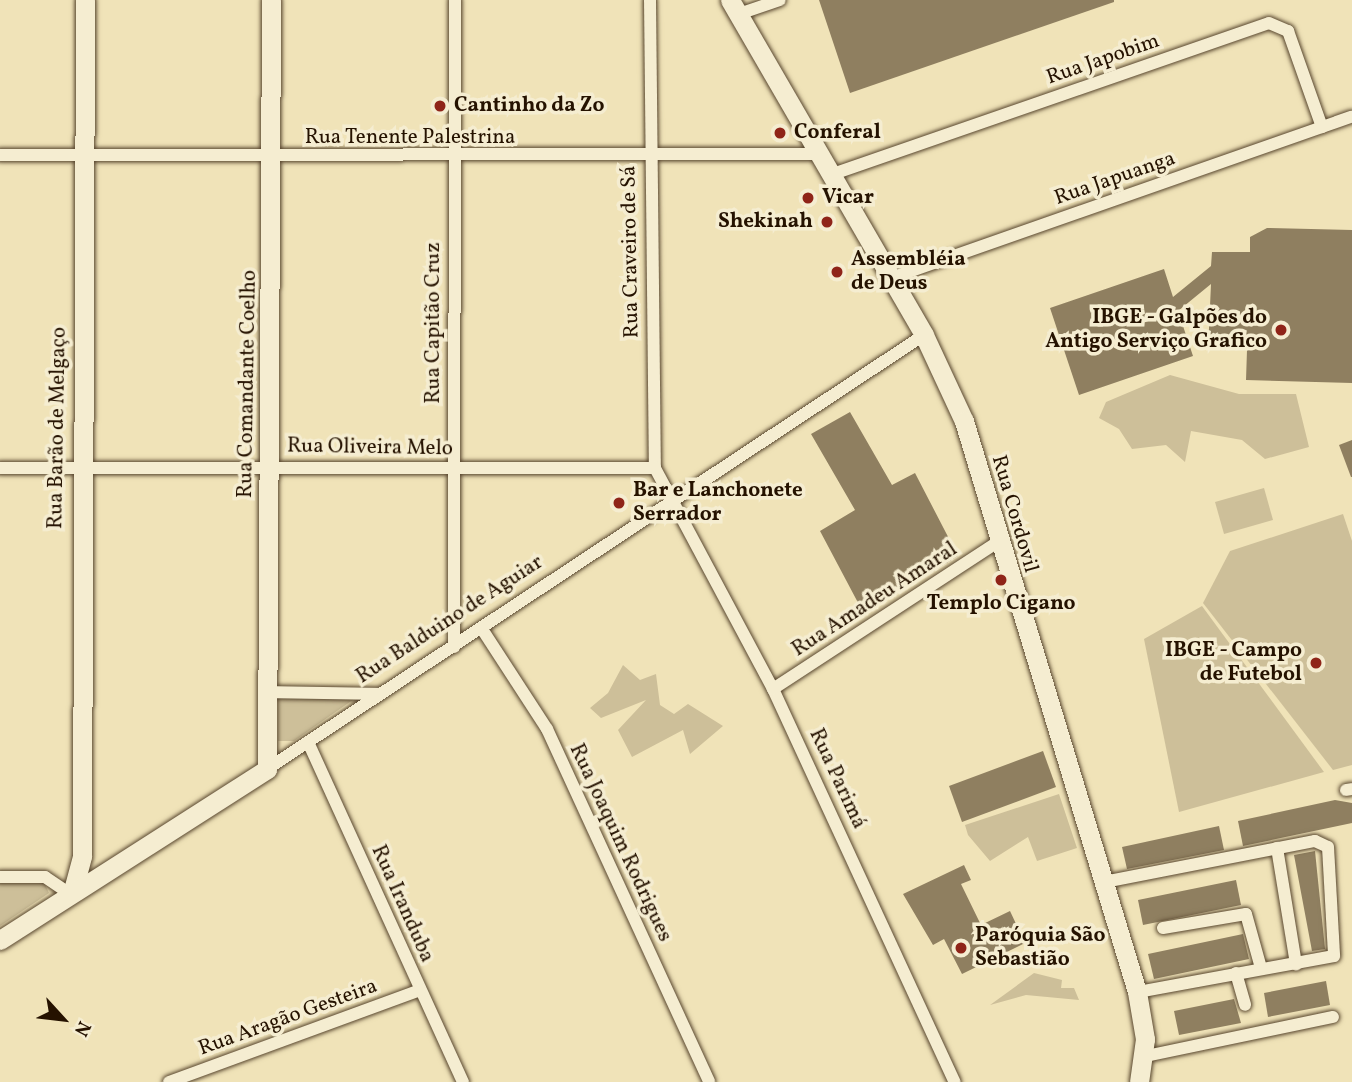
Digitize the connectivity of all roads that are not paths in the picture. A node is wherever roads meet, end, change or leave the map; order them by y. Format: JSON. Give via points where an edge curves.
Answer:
{"nodes":[{"id":1,"x":85,"y":0,"type":"edge"},
{"id":2,"x":271,"y":0,"type":"edge"},
{"id":3,"x":455,"y":0,"type":"edge"},
{"id":4,"x":650,"y":0,"type":"edge"},
{"id":5,"x":780,"y":0,"type":"edge"},
{"id":6,"x":735,"y":7,"type":"edge"},
{"id":7,"x":1352,"y":117,"type":"edge"},
{"id":8,"x":1322,"y":127,"type":"junction"},
{"id":9,"x":820,"y":154,"type":"junction"},
{"id":10,"x":0,"y":155,"type":"edge"},
{"id":11,"x":454,"y":156,"type":"junction"},
{"id":12,"x":648,"y":157,"type":"junction"},
{"id":13,"x":84,"y":158,"type":"junction"},
{"id":14,"x":272,"y":158,"type":"junction"},
{"id":15,"x":833,"y":174,"type":"junction"},
{"id":16,"x":891,"y":278,"type":"junction"},
{"id":17,"x":924,"y":335,"type":"junction"},
{"id":18,"x":270,"y":466,"type":"junction"},
{"id":19,"x":79,"y":467,"type":"junction"},
{"id":20,"x":0,"y":468,"type":"edge"},
{"id":21,"x":655,"y":468,"type":"junction"},
{"id":22,"x":452,"y":469,"type":"junction"},
{"id":23,"x":668,"y":500,"type":"junction"},
{"id":24,"x":998,"y":542,"type":"junction"},
{"id":25,"x":482,"y":629,"type":"junction"},
{"id":26,"x":454,"y":647,"type":"junction"},
{"id":27,"x":773,"y":689,"type":"junction"},
{"id":28,"x":268,"y":692,"type":"junction"},
{"id":29,"x":379,"y":694,"type":"junction"},
{"id":30,"x":308,"y":742,"type":"junction"},
{"id":31,"x":267,"y":769,"type":"junction"},
{"id":32,"x":1277,"y":848,"type":"junction"},
{"id":33,"x":82,"y":858,"type":"junction"},
{"id":34,"x":104,"y":870,"type":"junction"},
{"id":35,"x":0,"y":877,"type":"edge"},
{"id":36,"x":1104,"y":882,"type":"junction"},
{"id":37,"x":66,"y":888,"type":"junction"},
{"id":38,"x":1163,"y":928,"type":"dead end"},
{"id":39,"x":0,"y":940,"type":"edge"},
{"id":40,"x":1296,"y":964,"type":"junction"},
{"id":41,"x":1261,"y":968,"type":"junction"},
{"id":42,"x":1236,"y":973,"type":"junction"},
{"id":43,"x":420,"y":990,"type":"junction"},
{"id":44,"x":1137,"y":992,"type":"junction"},
{"id":45,"x":1245,"y":1005,"type":"dead end"},
{"id":46,"x":1333,"y":1017,"type":"dead end"},
{"id":47,"x":1146,"y":1056,"type":"junction"},
{"id":48,"x":169,"y":1082,"type":"edge"},
{"id":49,"x":463,"y":1082,"type":"edge"},
{"id":50,"x":709,"y":1082,"type":"edge"},
{"id":51,"x":955,"y":1082,"type":"edge"},
{"id":52,"x":1139,"y":1082,"type":"edge"}],
"edges":[{"from":1,"to":13,"type":"street","name":"Rua Barão de Melgaço"},
{"from":2,"to":14,"type":"street","name":"Rua Comandante Coelho"},
{"from":3,"to":11,"type":"street","name":"Rua Capitão Cruz"},
{"from":4,"to":12,"type":"street","name":"Rua Craveiro de Sá"},
{"from":5,"to":6,"type":"street"},
{"from":6,"to":9,"type":"street","name":"Rua Cordovil"},
{"from":7,"to":8,"type":"street","name":"Rua Japuanga"},
{"from":8,"to":15,"type":"street","name":"Rua Japobim","via":[[1288,31],[1269,23]]},
{"from":8,"to":16,"type":"street","name":"Rua Japuanga"},
{"from":9,"to":12,"type":"street","name":"Rua Tenente Palestrina"},
{"from":9,"to":15,"type":"street","name":"Rua Cordovil"},
{"from":10,"to":13,"type":"street","name":"Rua Tenente Palestrina"},
{"from":11,"to":12,"type":"street","name":"Rua Tenente Palestrina"},
{"from":11,"to":14,"type":"street","name":"Rua Tenente Palestrina"},
{"from":11,"to":22,"type":"street","name":"Rua Capitão Cruz"},
{"from":12,"to":21,"type":"street","name":"Rua Craveiro de Sá"},
{"from":13,"to":14,"type":"street","name":"Rua Tenente Palestrina"},
{"from":13,"to":19,"type":"street","name":"Rua Barão de Melgaço"},
{"from":14,"to":18,"type":"street","name":"Rua Comandante Coelho"},
{"from":15,"to":16,"type":"street","name":"Rua Cordovil"},
{"from":16,"to":17,"type":"street","name":"Rua Cordovil"},
{"from":17,"to":23,"type":"street","name":"Rua Balduino de Aguiar"},
{"from":17,"to":24,"type":"street","name":"Rua Cordovil","via":[[964,421]]},
{"from":18,"to":19,"type":"street","name":"Rua Oliveira Melo"},
{"from":18,"to":22,"type":"street","name":"Rua Oliveira Melo"},
{"from":18,"to":28,"type":"street","name":"Rua Comandante Coelho"},
{"from":19,"to":20,"type":"street","name":"Rua Oliveira Melo"},
{"from":19,"to":33,"type":"street","name":"Rua Barão de Melgaço"},
{"from":21,"to":22,"type":"street","name":"Rua Oliveira Melo"},
{"from":21,"to":23,"type":"street","name":"Rua Craveiro de Sá"},
{"from":22,"to":26,"type":"street","name":"Rua Capitão Cruz"},
{"from":23,"to":25,"type":"street","name":"Rua Balduino de Aguiar"},
{"from":23,"to":27,"type":"street","name":"Rua Parimá"},
{"from":24,"to":27,"type":"street","name":"Rua Amadeu Amaral"},
{"from":24,"to":36,"type":"street","name":"Rua Cordovil"},
{"from":25,"to":26,"type":"street","name":"Rua Balduino de Aguiar"},
{"from":25,"to":50,"type":"street","name":"Rua Joaquim Rodrigues","via":[[547,729]]},
{"from":26,"to":29,"type":"street","name":"Rua Balduino de Aguiar"},
{"from":27,"to":51,"type":"street","name":"Rua Parimá"},
{"from":28,"to":29,"type":"street"},
{"from":28,"to":31,"type":"street","name":"Rua Comandante Coelho"},
{"from":29,"to":30,"type":"street","name":"Rua Balduino de Aguiar"},
{"from":30,"to":31,"type":"street","name":"Rua Balduino de Aguiar"},
{"from":30,"to":43,"type":"street","name":"Rua Iranduba"},
{"from":31,"to":34,"type":"street","name":"Rua Balduino de Aguiar"},
{"from":32,"to":36,"type":"street"},
{"from":32,"to":40,"type":"street"},
{"from":32,"to":40,"type":"street","via":[[1315,841],[1328,850],[1336,952]]},
{"from":33,"to":34,"type":"street"},
{"from":33,"to":37,"type":"street","name":"Rua Barão de Melgaço"},
{"from":34,"to":37,"type":"street","name":"Rua Balduino de Aguiar"},
{"from":35,"to":37,"type":"street"},
{"from":36,"to":44,"type":"street","name":"Rua Cordovil"},
{"from":37,"to":39,"type":"street","name":"Rua Balduino de Aguiar"},
{"from":38,"to":41,"type":"street","via":[[1246,914]]},
{"from":40,"to":41,"type":"street"},
{"from":41,"to":42,"type":"street"},
{"from":42,"to":44,"type":"street"},
{"from":42,"to":45,"type":"street"},
{"from":43,"to":48,"type":"street","name":"Rua Aragão Gesteira"},
{"from":43,"to":49,"type":"street","name":"Rua Iranduba"},
{"from":44,"to":47,"type":"street","name":"Rua Cordovil"},
{"from":46,"to":47,"type":"street"},
{"from":47,"to":52,"type":"street","name":"Rua Cordovil"}]}
